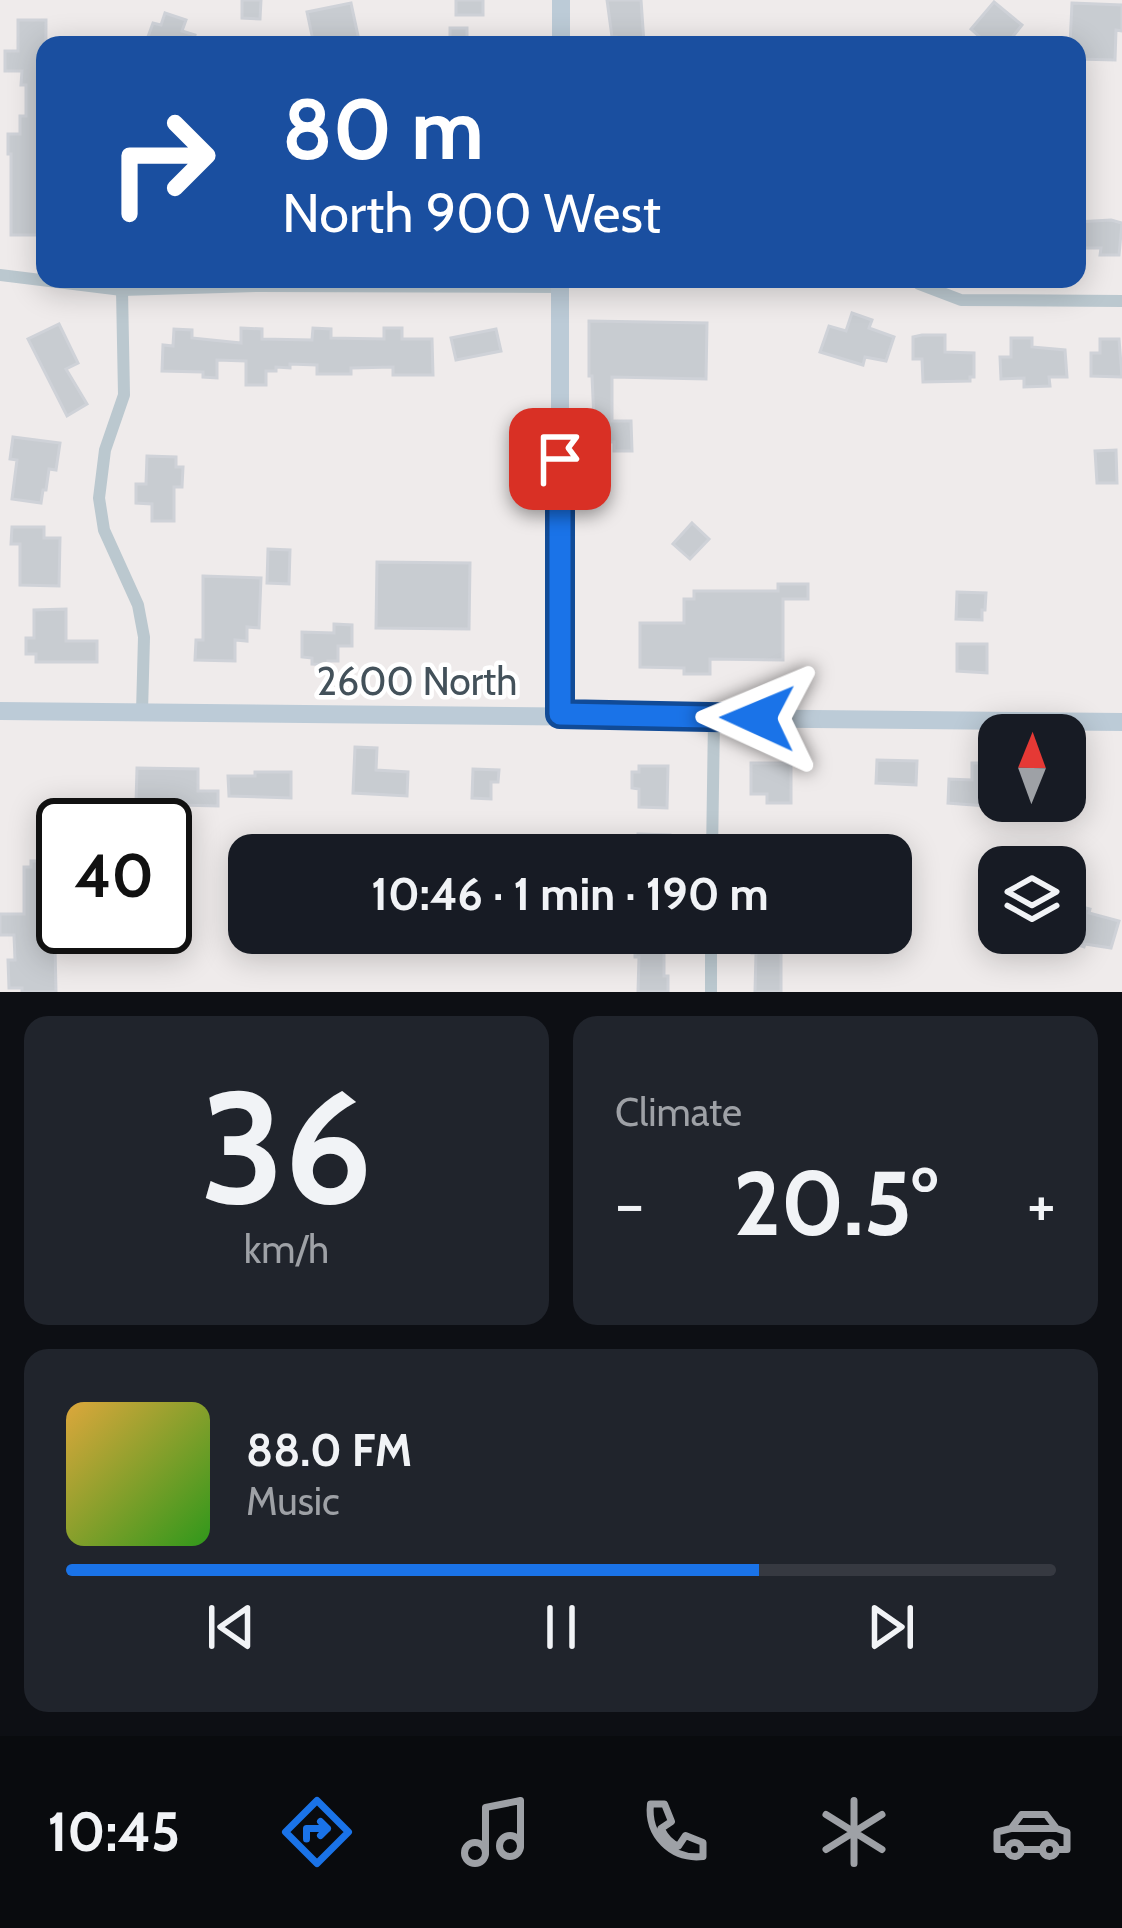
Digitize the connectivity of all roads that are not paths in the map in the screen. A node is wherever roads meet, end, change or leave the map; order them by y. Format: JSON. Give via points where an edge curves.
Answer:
{"nodes":[{"id":1,"x":561,"y":0,"type":"edge"},
{"id":2,"x":561,"y":36,"type":"edge"},
{"id":3,"x":0,"y":274,"type":"edge"},
{"id":4,"x":36,"y":279,"type":"edge"},
{"id":5,"x":107,"y":288,"type":"edge"},
{"id":6,"x":161,"y":288,"type":"edge"},
{"id":7,"x":560,"y":288,"type":"edge"},
{"id":8,"x":930,"y":288,"type":"edge"},
{"id":9,"x":122,"y":290,"type":"junction"},
{"id":10,"x":1122,"y":302,"type":"edge"},
{"id":11,"x":0,"y":711,"type":"edge"},
{"id":12,"x":142,"y":712,"type":"junction"},
{"id":13,"x":560,"y":714,"type":"junction"},
{"id":14,"x":714,"y":718,"type":"junction"},
{"id":15,"x":1122,"y":722,"type":"edge"},
{"id":16,"x":712,"y":834,"type":"edge"},
{"id":17,"x":712,"y":954,"type":"edge"},
{"id":18,"x":711,"y":992,"type":"edge"}],
"edges":[{"from":1,"to":2,"type":"street"},
{"from":3,"to":4,"type":"street"},
{"from":5,"to":9,"type":"street"},
{"from":6,"to":9,"type":"street"},
{"from":7,"to":13,"type":"street"},
{"from":8,"to":10,"type":"street","via":[[961,300]]},
{"from":9,"to":12,"type":"street","via":[[124,395],[104,450],[99,498],[104,530],[138,605]]},
{"from":11,"to":12,"type":"street","name":"2600 North"},
{"from":12,"to":13,"type":"street","name":"2600 North"},
{"from":13,"to":14,"type":"street","name":"2600 North"},
{"from":14,"to":15,"type":"street","name":"2600 North"},
{"from":14,"to":16,"type":"street"},
{"from":17,"to":18,"type":"street"}]}
